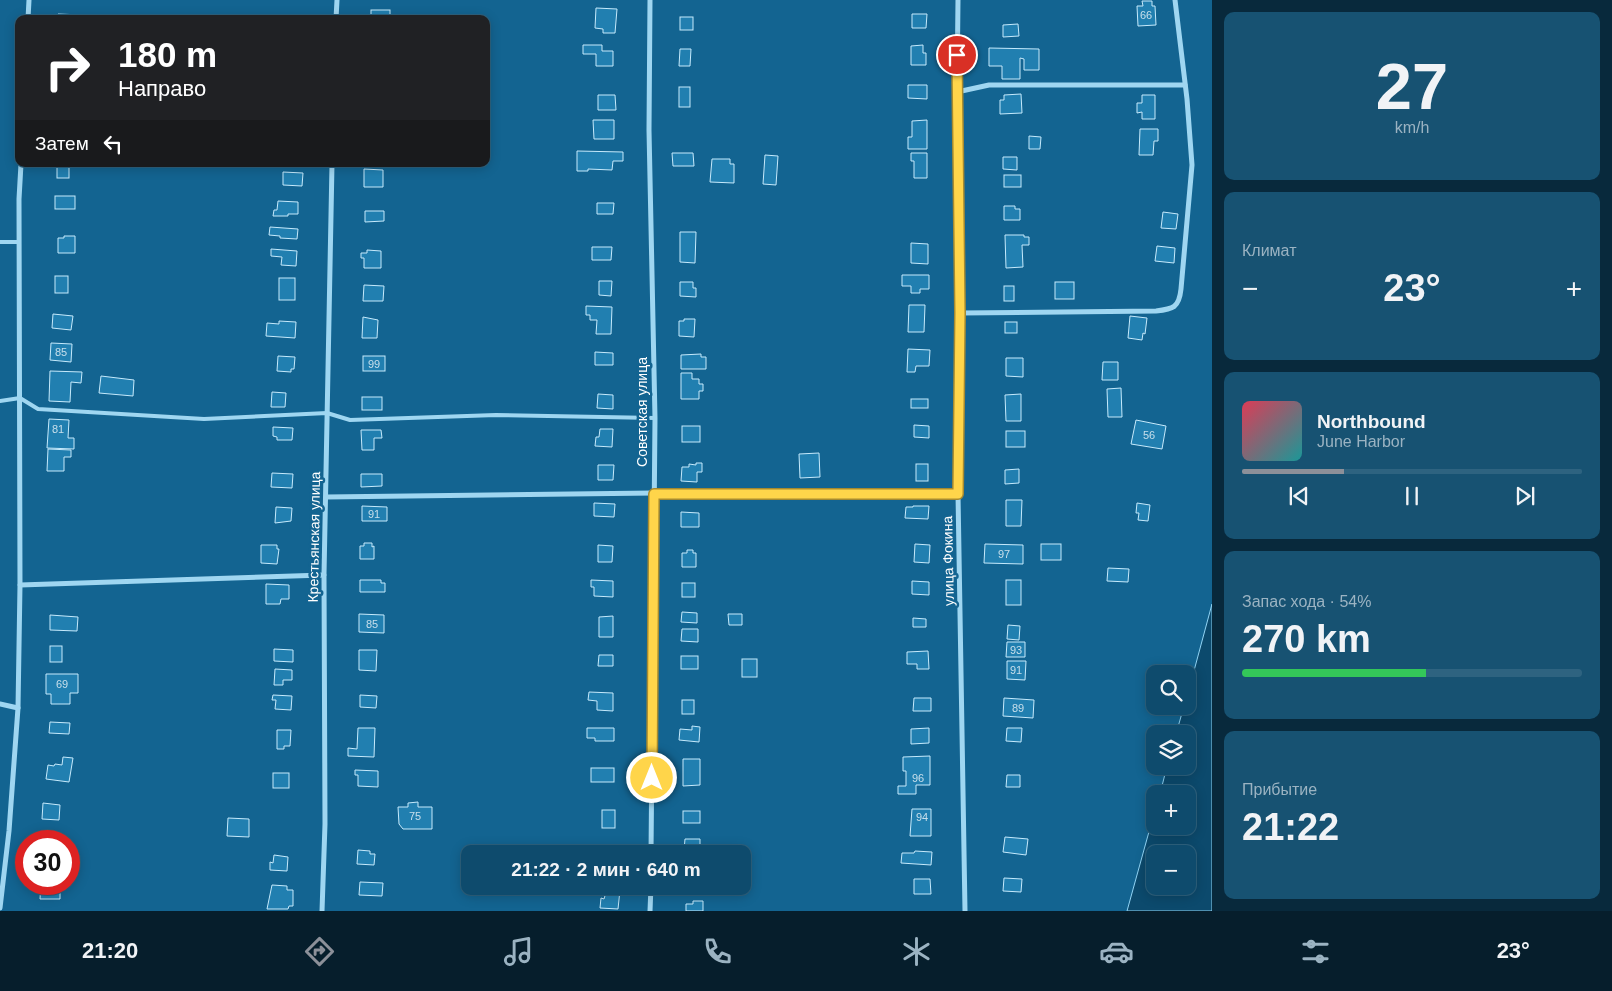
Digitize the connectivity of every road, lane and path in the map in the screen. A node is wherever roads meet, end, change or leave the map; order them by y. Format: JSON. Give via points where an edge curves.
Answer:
{"nodes":[{"id":1,"x":29,"y":0,"type":"edge"},
{"id":2,"x":337,"y":0,"type":"edge"},
{"id":3,"x":650,"y":0,"type":"edge"},
{"id":4,"x":958,"y":0,"type":"edge"},
{"id":5,"x":1175,"y":0,"type":"edge"},
{"id":6,"x":28,"y":15,"type":"edge"},
{"id":7,"x":336,"y":15,"type":"edge"},
{"id":8,"x":1185,"y":85,"type":"junction"},
{"id":9,"x":957,"y":92,"type":"junction"},
{"id":10,"x":21,"y":167,"type":"edge"},
{"id":11,"x":332,"y":167,"type":"edge"},
{"id":12,"x":0,"y":242,"type":"edge"},
{"id":13,"x":19,"y":242,"type":"junction"},
{"id":14,"x":960,"y":313,"type":"junction"},
{"id":15,"x":20,"y":398,"type":"junction"},
{"id":16,"x":0,"y":401,"type":"edge"},
{"id":17,"x":326,"y":413,"type":"junction"},
{"id":18,"x":655,"y":418,"type":"junction"},
{"id":19,"x":654,"y":494,"type":"junction"},
{"id":20,"x":958,"y":494,"type":"junction"},
{"id":21,"x":326,"y":497,"type":"junction"},
{"id":22,"x":324,"y":575,"type":"junction"},
{"id":23,"x":20,"y":585,"type":"junction"},
{"id":24,"x":0,"y":704,"type":"edge"},
{"id":25,"x":18,"y":708,"type":"junction"},
{"id":26,"x":651,"y":845,"type":"edge"},
{"id":27,"x":650,"y":895,"type":"edge"},
{"id":28,"x":0,"y":908,"type":"edge"},
{"id":29,"x":322,"y":911,"type":"edge"},
{"id":30,"x":650,"y":911,"type":"edge"},
{"id":31,"x":966,"y":911,"type":"edge"}],
"edges":[{"from":1,"to":6,"type":"street"},
{"from":2,"to":7,"type":"street"},
{"from":3,"to":18,"type":"street","name":"Советская улица","via":[[649,130]]},
{"from":4,"to":9,"type":"street","name":"улица Фокина"},
{"from":5,"to":8,"type":"street"},
{"from":8,"to":9,"type":"street","via":[[989,85]]},
{"from":8,"to":14,"type":"street","via":[[1192,165],[1180,297],[1173,308],[1156,311]]},
{"from":9,"to":14,"type":"street","name":"улица Фокина"},
{"from":10,"to":13,"type":"street"},
{"from":11,"to":17,"type":"street","name":"Крестьянская улица"},
{"from":12,"to":13,"type":"lane"},
{"from":13,"to":15,"type":"street"},
{"from":14,"to":20,"type":"street","name":"улица Фокина"},
{"from":15,"to":16,"type":"lane"},
{"from":15,"to":17,"type":"lane","via":[[38,410],[204,419]]},
{"from":15,"to":23,"type":"street"},
{"from":17,"to":18,"type":"lane","via":[[350,420],[496,416]]},
{"from":17,"to":21,"type":"street","name":"Крестьянская улица"},
{"from":18,"to":19,"type":"street","name":"Советская улица"},
{"from":19,"to":20,"type":"street"},
{"from":19,"to":21,"type":"street"},
{"from":19,"to":26,"type":"street","name":"Советская улица"},
{"from":20,"to":31,"type":"street","name":"улица Фокина"},
{"from":21,"to":22,"type":"street","name":"Крестьянская улица"},
{"from":22,"to":23,"type":"street"},
{"from":22,"to":29,"type":"street","name":"Крестьянская улица"},
{"from":23,"to":25,"type":"street"},
{"from":24,"to":25,"type":"street"},
{"from":25,"to":28,"type":"street"},
{"from":27,"to":30,"type":"street"}]}
